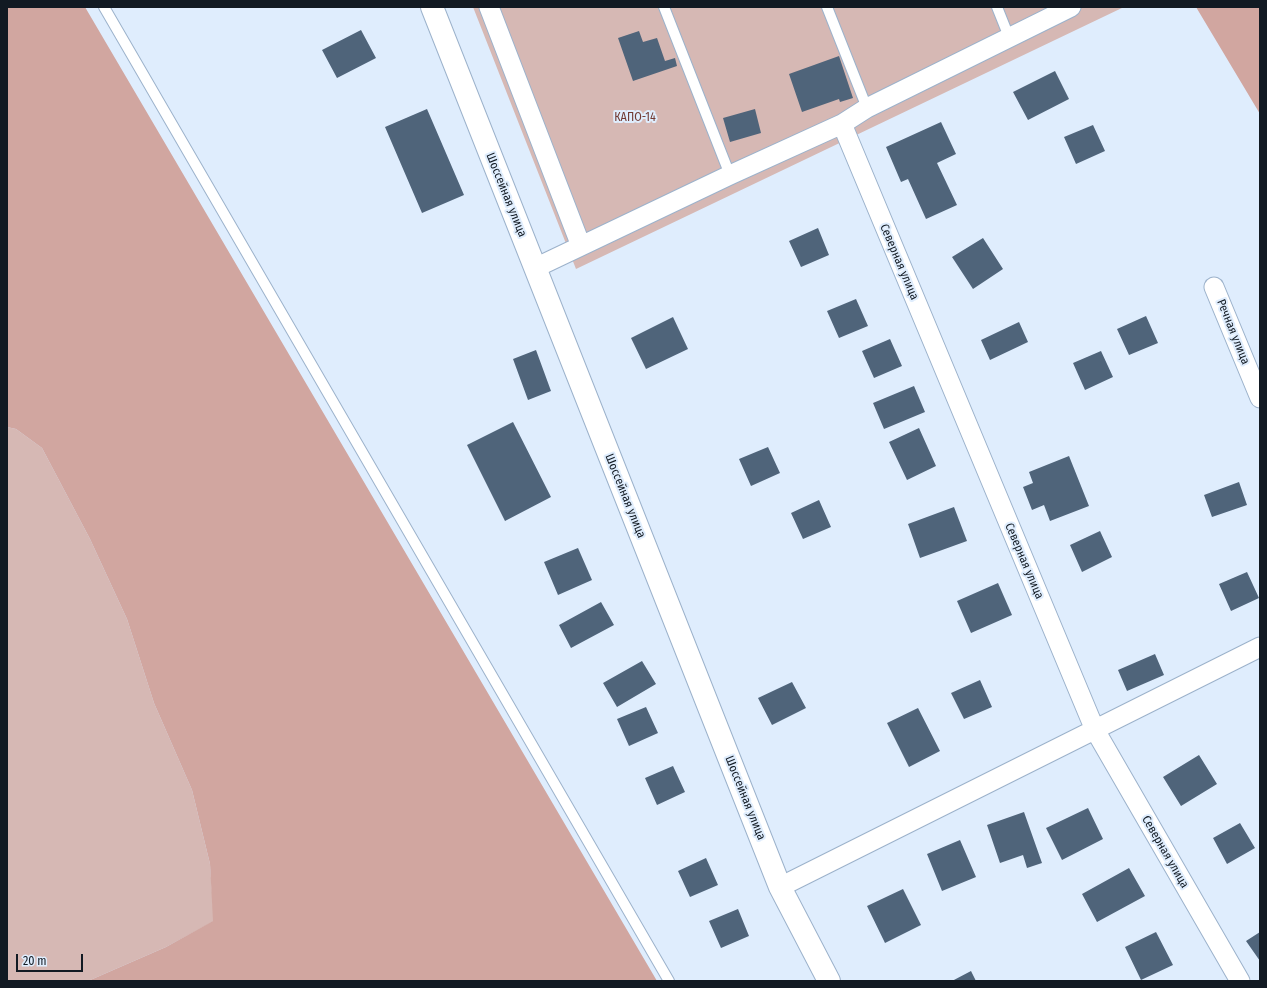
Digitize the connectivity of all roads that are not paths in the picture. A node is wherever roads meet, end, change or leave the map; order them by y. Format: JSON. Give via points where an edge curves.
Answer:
{"nodes":[{"id":1,"x":104,"y":7,"type":"edge"},
{"id":2,"x":432,"y":7,"type":"edge"},
{"id":3,"x":489,"y":7,"type":"edge"},
{"id":4,"x":664,"y":7,"type":"edge"},
{"id":5,"x":827,"y":7,"type":"edge"},
{"id":6,"x":997,"y":7,"type":"edge"},
{"id":7,"x":1071,"y":7,"type":"edge"},
{"id":8,"x":1008,"y":37,"type":"junction"},
{"id":9,"x":867,"y":108,"type":"junction"},
{"id":10,"x":842,"y":124,"type":"junction"},
{"id":11,"x":730,"y":175,"type":"junction"},
{"id":12,"x":581,"y":246,"type":"junction"},
{"id":13,"x":535,"y":268,"type":"junction"},
{"id":14,"x":1214,"y":287,"type":"dead end"},
{"id":15,"x":1260,"y":398,"type":"edge"},
{"id":16,"x":1260,"y":647,"type":"edge"},
{"id":17,"x":1095,"y":730,"type":"junction"},
{"id":18,"x":780,"y":887,"type":"junction"},
{"id":19,"x":669,"y":981,"type":"edge"},
{"id":20,"x":829,"y":981,"type":"edge"},
{"id":21,"x":1240,"y":981,"type":"edge"}],
"edges":[{"from":1,"to":19,"type":"lane"},
{"from":2,"to":13,"type":"street","name":"Шоссейная улица"},
{"from":3,"to":12,"type":"street"},
{"from":4,"to":11,"type":"lane"},
{"from":5,"to":9,"type":"lane"},
{"from":6,"to":8,"type":"lane"},
{"from":7,"to":8,"type":"street"},
{"from":8,"to":9,"type":"street"},
{"from":9,"to":10,"type":"street"},
{"from":10,"to":11,"type":"street"},
{"from":10,"to":17,"type":"street","name":"Северная улица"},
{"from":11,"to":12,"type":"street"},
{"from":12,"to":13,"type":"street"},
{"from":13,"to":18,"type":"street","name":"Шоссейная улица"},
{"from":14,"to":15,"type":"street","name":"Речная улица"},
{"from":16,"to":17,"type":"street"},
{"from":17,"to":18,"type":"street"},
{"from":17,"to":21,"type":"street","name":"Северная улица"},
{"from":18,"to":20,"type":"street","name":"Шоссейная улица"}]}
